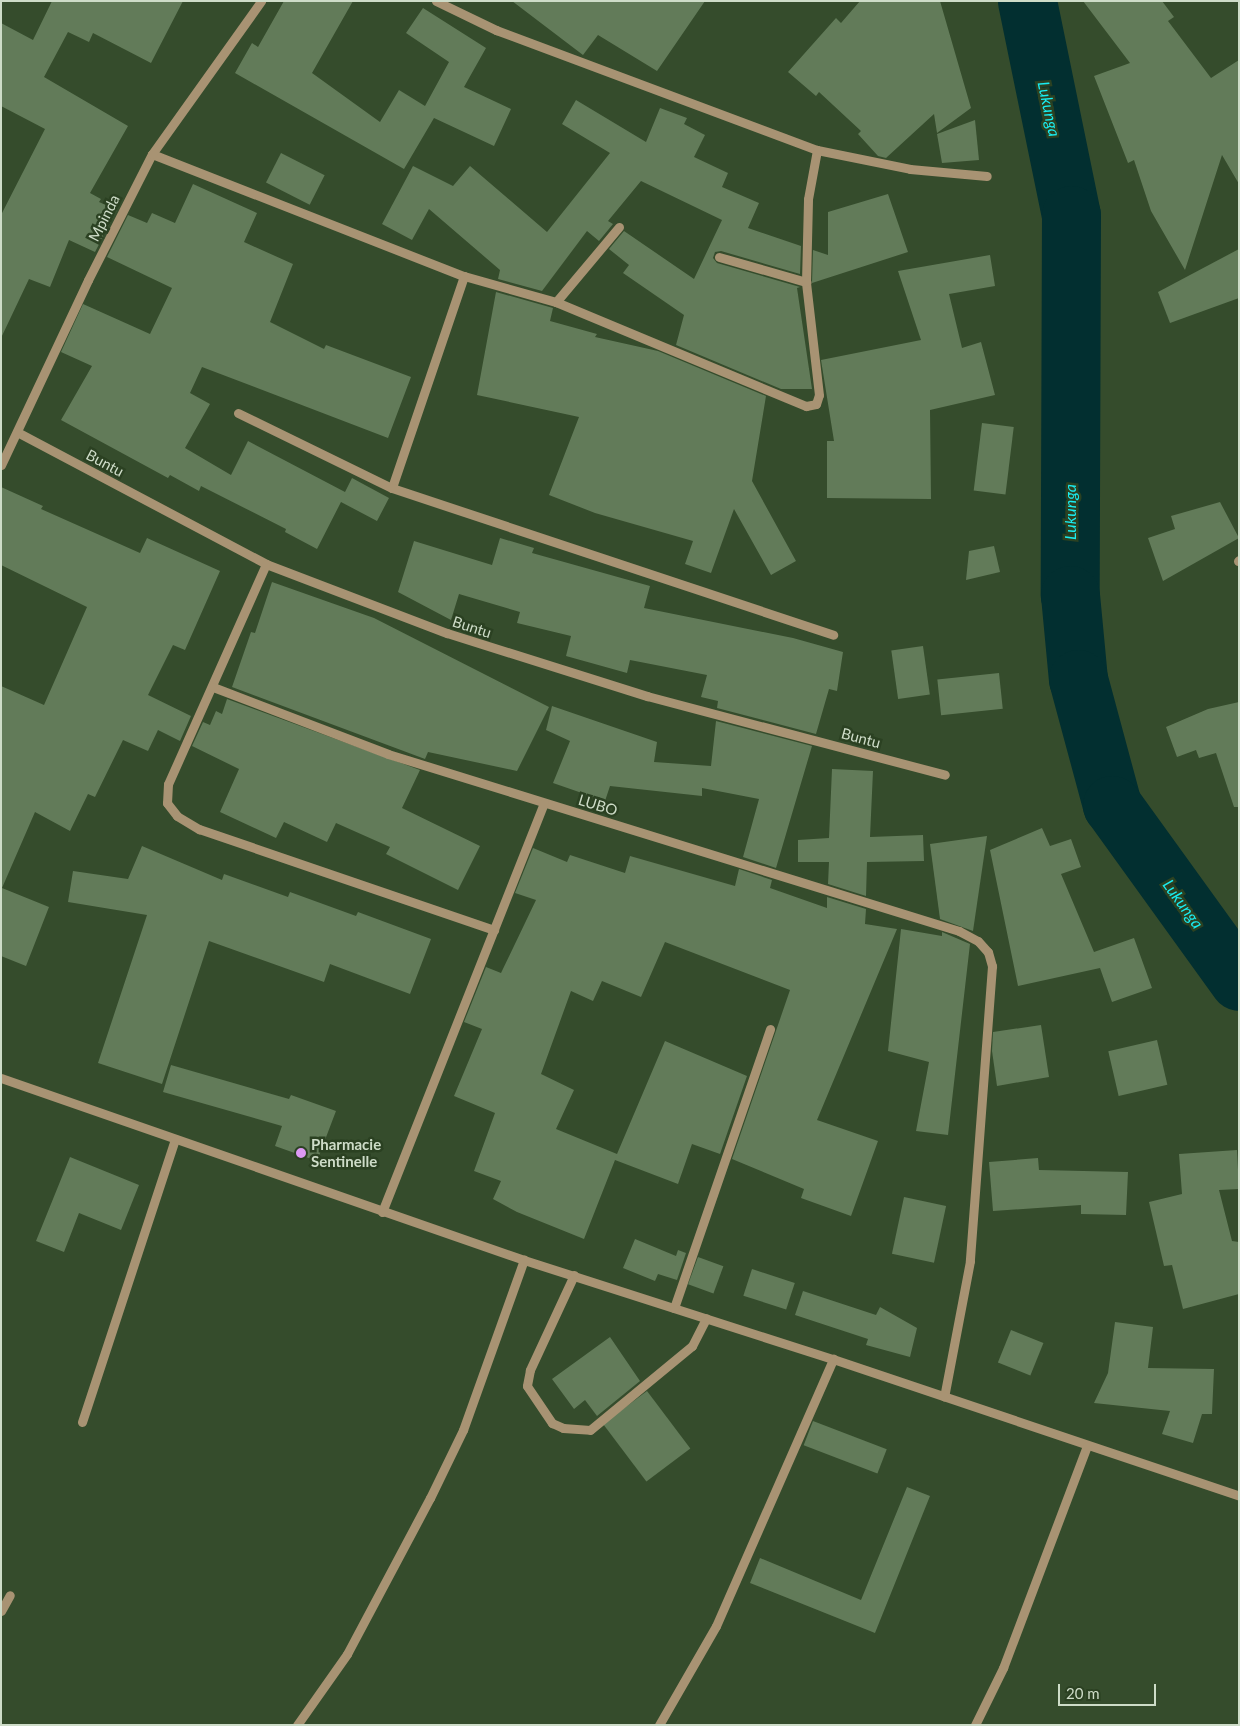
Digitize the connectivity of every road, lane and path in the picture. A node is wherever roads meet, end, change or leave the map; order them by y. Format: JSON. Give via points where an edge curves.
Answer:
{"nodes":[{"id":1,"x":261,"y":1,"type":"edge"},
{"id":2,"x":436,"y":1,"type":"edge"},
{"id":3,"x":817,"y":150,"type":"junction"},
{"id":4,"x":152,"y":154,"type":"junction"},
{"id":5,"x":987,"y":176,"type":"dead end"},
{"id":6,"x":619,"y":227,"type":"dead end"},
{"id":7,"x":719,"y":258,"type":"dead end"},
{"id":8,"x":464,"y":276,"type":"junction"},
{"id":9,"x":806,"y":282,"type":"junction"},
{"id":10,"x":556,"y":302,"type":"junction"},
{"id":11,"x":238,"y":413,"type":"dead end"},
{"id":12,"x":19,"y":433,"type":"junction"},
{"id":13,"x":1,"y":465,"type":"edge"},
{"id":14,"x":392,"y":488,"type":"junction"},
{"id":15,"x":266,"y":564,"type":"junction"},
{"id":16,"x":833,"y":635,"type":"dead end"},
{"id":17,"x":213,"y":687,"type":"junction"},
{"id":18,"x":945,"y":775,"type":"dead end"},
{"id":19,"x":544,"y":803,"type":"junction"},
{"id":20,"x":494,"y":930,"type":"junction"},
{"id":21,"x":770,"y":1029,"type":"dead end"},
{"id":22,"x":1,"y":1078,"type":"edge"},
{"id":23,"x":175,"y":1139,"type":"junction"},
{"id":24,"x":382,"y":1212,"type":"junction"},
{"id":25,"x":524,"y":1260,"type":"junction"},
{"id":26,"x":574,"y":1275,"type":"junction"},
{"id":27,"x":674,"y":1308,"type":"junction"},
{"id":28,"x":706,"y":1318,"type":"junction"},
{"id":29,"x":833,"y":1359,"type":"junction"},
{"id":30,"x":944,"y":1397,"type":"junction"},
{"id":31,"x":82,"y":1422,"type":"dead end"},
{"id":32,"x":1087,"y":1446,"type":"junction"},
{"id":33,"x":1239,"y":1496,"type":"edge"},
{"id":34,"x":10,"y":1595,"type":"dead end"},
{"id":35,"x":1,"y":1611,"type":"edge"},
{"id":36,"x":297,"y":1725,"type":"edge"},
{"id":37,"x":659,"y":1725,"type":"edge"},
{"id":38,"x":975,"y":1725,"type":"edge"}],
"edges":[{"from":1,"to":4,"type":"street","name":"Mpinda"},
{"from":2,"to":3,"type":"street","via":[[496,30]]},
{"from":3,"to":5,"type":"street","via":[[910,169]]},
{"from":3,"to":9,"type":"street","via":[[808,199]]},
{"from":4,"to":8,"type":"street"},
{"from":4,"to":12,"type":"street","name":"Mpinda","via":[[88,280]]},
{"from":6,"to":10,"type":"street"},
{"from":7,"to":9,"type":"street"},
{"from":8,"to":10,"type":"street"},
{"from":8,"to":14,"type":"street"},
{"from":9,"to":10,"type":"street","via":[[819,395],[816,404],[806,406]]},
{"from":11,"to":14,"type":"street"},
{"from":12,"to":13,"type":"street","name":"Mpinda"},
{"from":12,"to":15,"type":"street","name":"Buntu"},
{"from":14,"to":16,"type":"street"},
{"from":15,"to":17,"type":"street"},
{"from":15,"to":18,"type":"street","name":"Buntu","via":[[447,633],[647,696]]},
{"from":17,"to":19,"type":"street","name":"LUBO","via":[[388,754]]},
{"from":17,"to":20,"type":"street","via":[[168,784],[167,803],[177,816],[199,829]]},
{"from":19,"to":20,"type":"street"},
{"from":19,"to":30,"type":"street","name":"LUBO","via":[[959,931],[978,941],[988,952],[992,966],[970,1261]]},
{"from":20,"to":24,"type":"street"},
{"from":21,"to":27,"type":"street"},
{"from":22,"to":23,"type":"street"},
{"from":23,"to":24,"type":"street"},
{"from":23,"to":31,"type":"street"},
{"from":24,"to":25,"type":"street"},
{"from":25,"to":26,"type":"street"},
{"from":25,"to":36,"type":"street","via":[[463,1430],[430,1498],[347,1654]]},
{"from":26,"to":27,"type":"street"},
{"from":26,"to":28,"type":"street","via":[[530,1370],[526,1386],[552,1423],[564,1428],[590,1430],[692,1346]]},
{"from":27,"to":28,"type":"street"},
{"from":28,"to":29,"type":"street"},
{"from":29,"to":30,"type":"street"},
{"from":29,"to":37,"type":"street","via":[[716,1626]]},
{"from":30,"to":32,"type":"street"},
{"from":32,"to":33,"type":"street"},
{"from":32,"to":38,"type":"street","via":[[1003,1668]]},
{"from":34,"to":35,"type":"street"}]}
